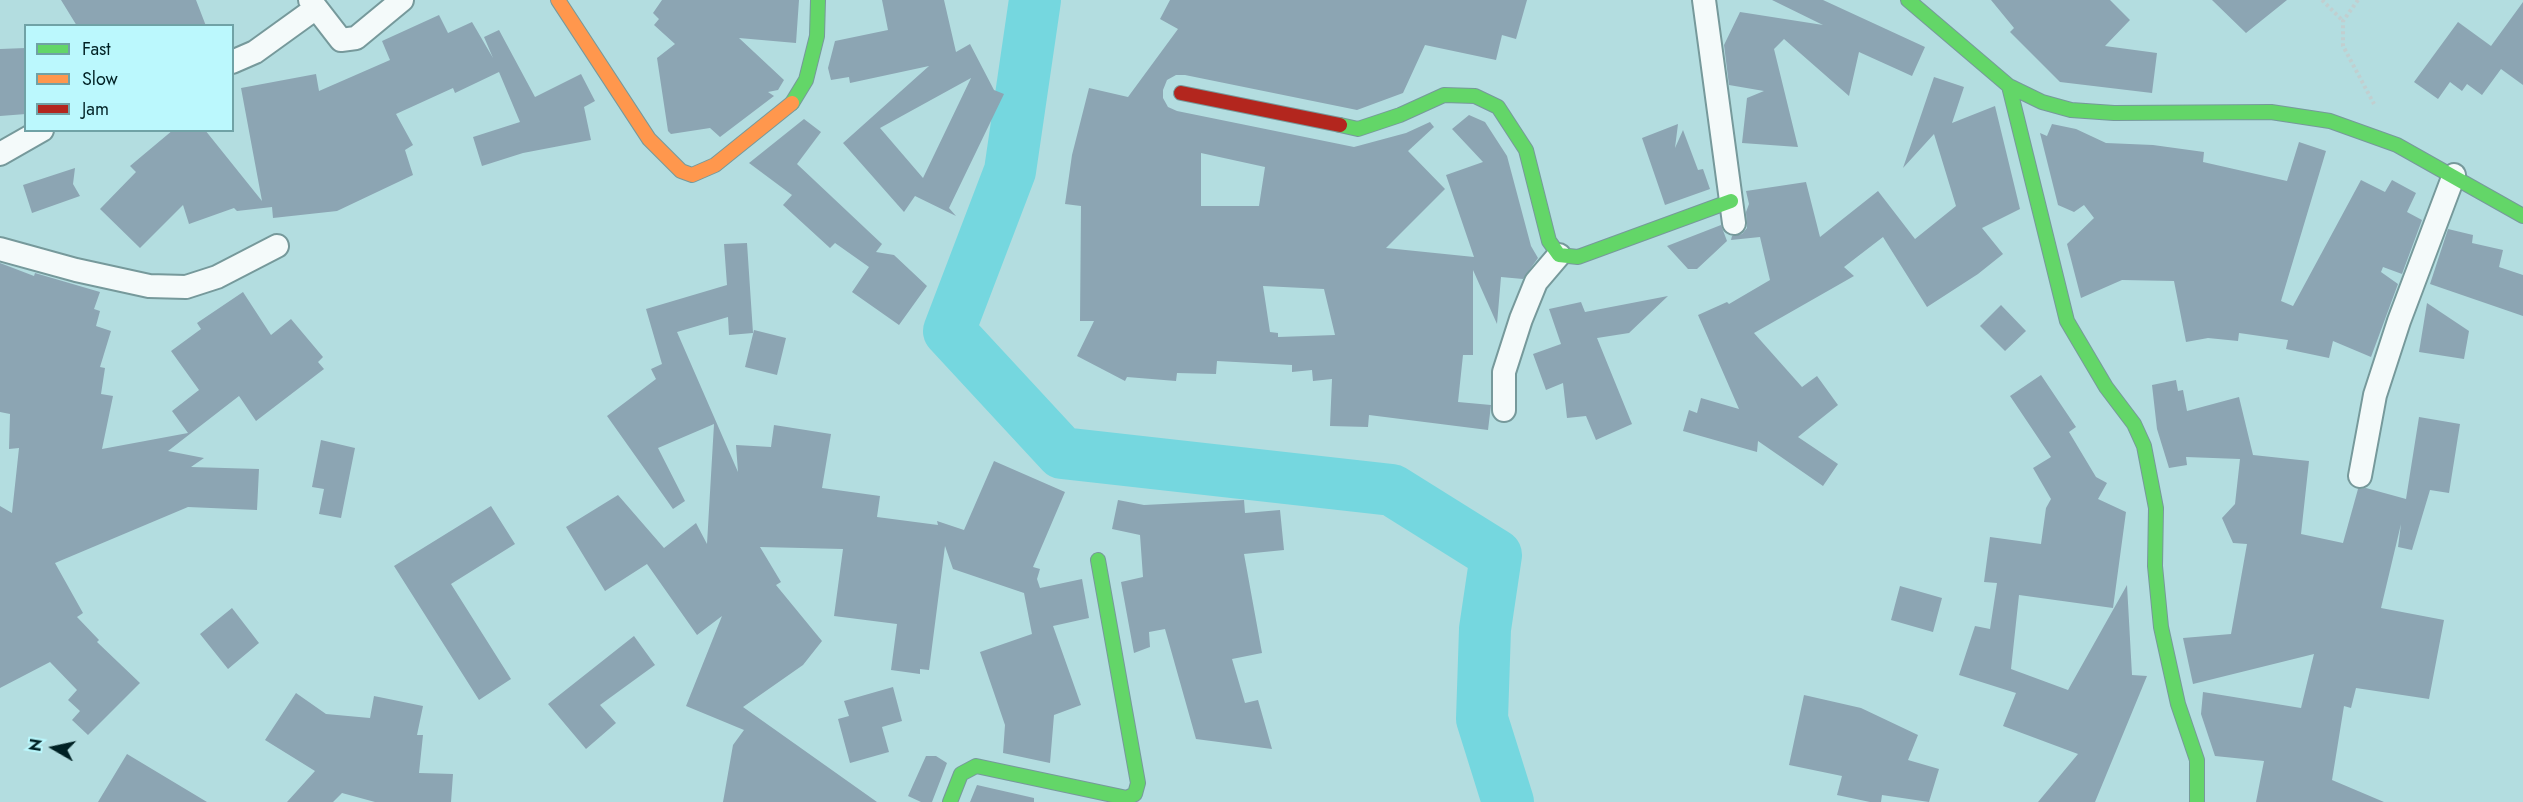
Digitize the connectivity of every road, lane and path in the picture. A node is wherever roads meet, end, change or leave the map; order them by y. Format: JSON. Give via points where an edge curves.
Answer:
{"nodes":[{"id":1,"x":402,"y":0,"type":"edge"},
{"id":2,"x":558,"y":0,"type":"edge"},
{"id":3,"x":818,"y":0,"type":"edge"},
{"id":4,"x":1704,"y":0,"type":"edge"},
{"id":5,"x":1908,"y":0,"type":"edge"},
{"id":6,"x":2322,"y":0,"type":"edge"},
{"id":7,"x":2358,"y":0,"type":"edge"},
{"id":8,"x":313,"y":4,"type":"edge"},
{"id":9,"x":2343,"y":21,"type":"junction"},
{"id":10,"x":234,"y":61,"type":"edge"},
{"id":11,"x":2009,"y":86,"type":"junction"},
{"id":12,"x":1181,"y":93,"type":"dead end"},
{"id":13,"x":38,"y":132,"type":"edge"},
{"id":14,"x":2397,"y":145,"type":"junction"},
{"id":15,"x":0,"y":154,"type":"edge"},
{"id":16,"x":2454,"y":175,"type":"junction"},
{"id":17,"x":1733,"y":212,"type":"joint"},
{"id":18,"x":2523,"y":216,"type":"edge"},
{"id":19,"x":277,"y":246,"type":"dead end"},
{"id":20,"x":0,"y":249,"type":"edge"},
{"id":21,"x":1559,"y":255,"type":"junction"},
{"id":22,"x":1504,"y":410,"type":"dead end"},
{"id":23,"x":2360,"y":476,"type":"dead end"},
{"id":24,"x":1098,"y":560,"type":"dead end"},
{"id":25,"x":950,"y":802,"type":"edge"},
{"id":26,"x":2197,"y":802,"type":"edge"}],
"edges":[{"from":1,"to":8,"type":"street","via":[[356,38],[341,40]]},
{"from":2,"to":3,"type":"street","via":[[649,139],[681,171],[692,175],[715,165],[790,108],[806,80],[817,36]]},
{"from":4,"to":17,"type":"street"},
{"from":5,"to":11,"type":"street"},
{"from":6,"to":9,"type":"path"},
{"from":7,"to":9,"type":"path"},
{"from":8,"to":10,"type":"street","via":[[255,52]]},
{"from":9,"to":14,"type":"path","via":[[2343,46]]},
{"from":11,"to":14,"type":"street","via":[[2042,102],[2071,110],[2271,112],[2330,121]]},
{"from":11,"to":26,"type":"street","via":[[2067,321],[2106,387],[2134,424],[2144,446],[2156,508],[2155,566],[2161,627],[2178,704],[2197,760]]},
{"from":12,"to":21,"type":"street","via":[[1358,129],[1444,94],[1475,96],[1498,107],[1526,150],[1549,241]]},
{"from":13,"to":15,"type":"street"},
{"from":14,"to":16,"type":"street"},
{"from":16,"to":18,"type":"street"},
{"from":16,"to":23,"type":"street","via":[[2374,395]]},
{"from":17,"to":21,"type":"street","via":[[1578,257]]},
{"from":19,"to":20,"type":"street","via":[[217,277],[186,287],[149,286]]},
{"from":21,"to":22,"type":"street","via":[[1536,282],[1521,320],[1504,372]]},
{"from":24,"to":25,"type":"street","via":[[1138,783],[1135,794],[1127,798],[976,766],[961,774]]}]}
